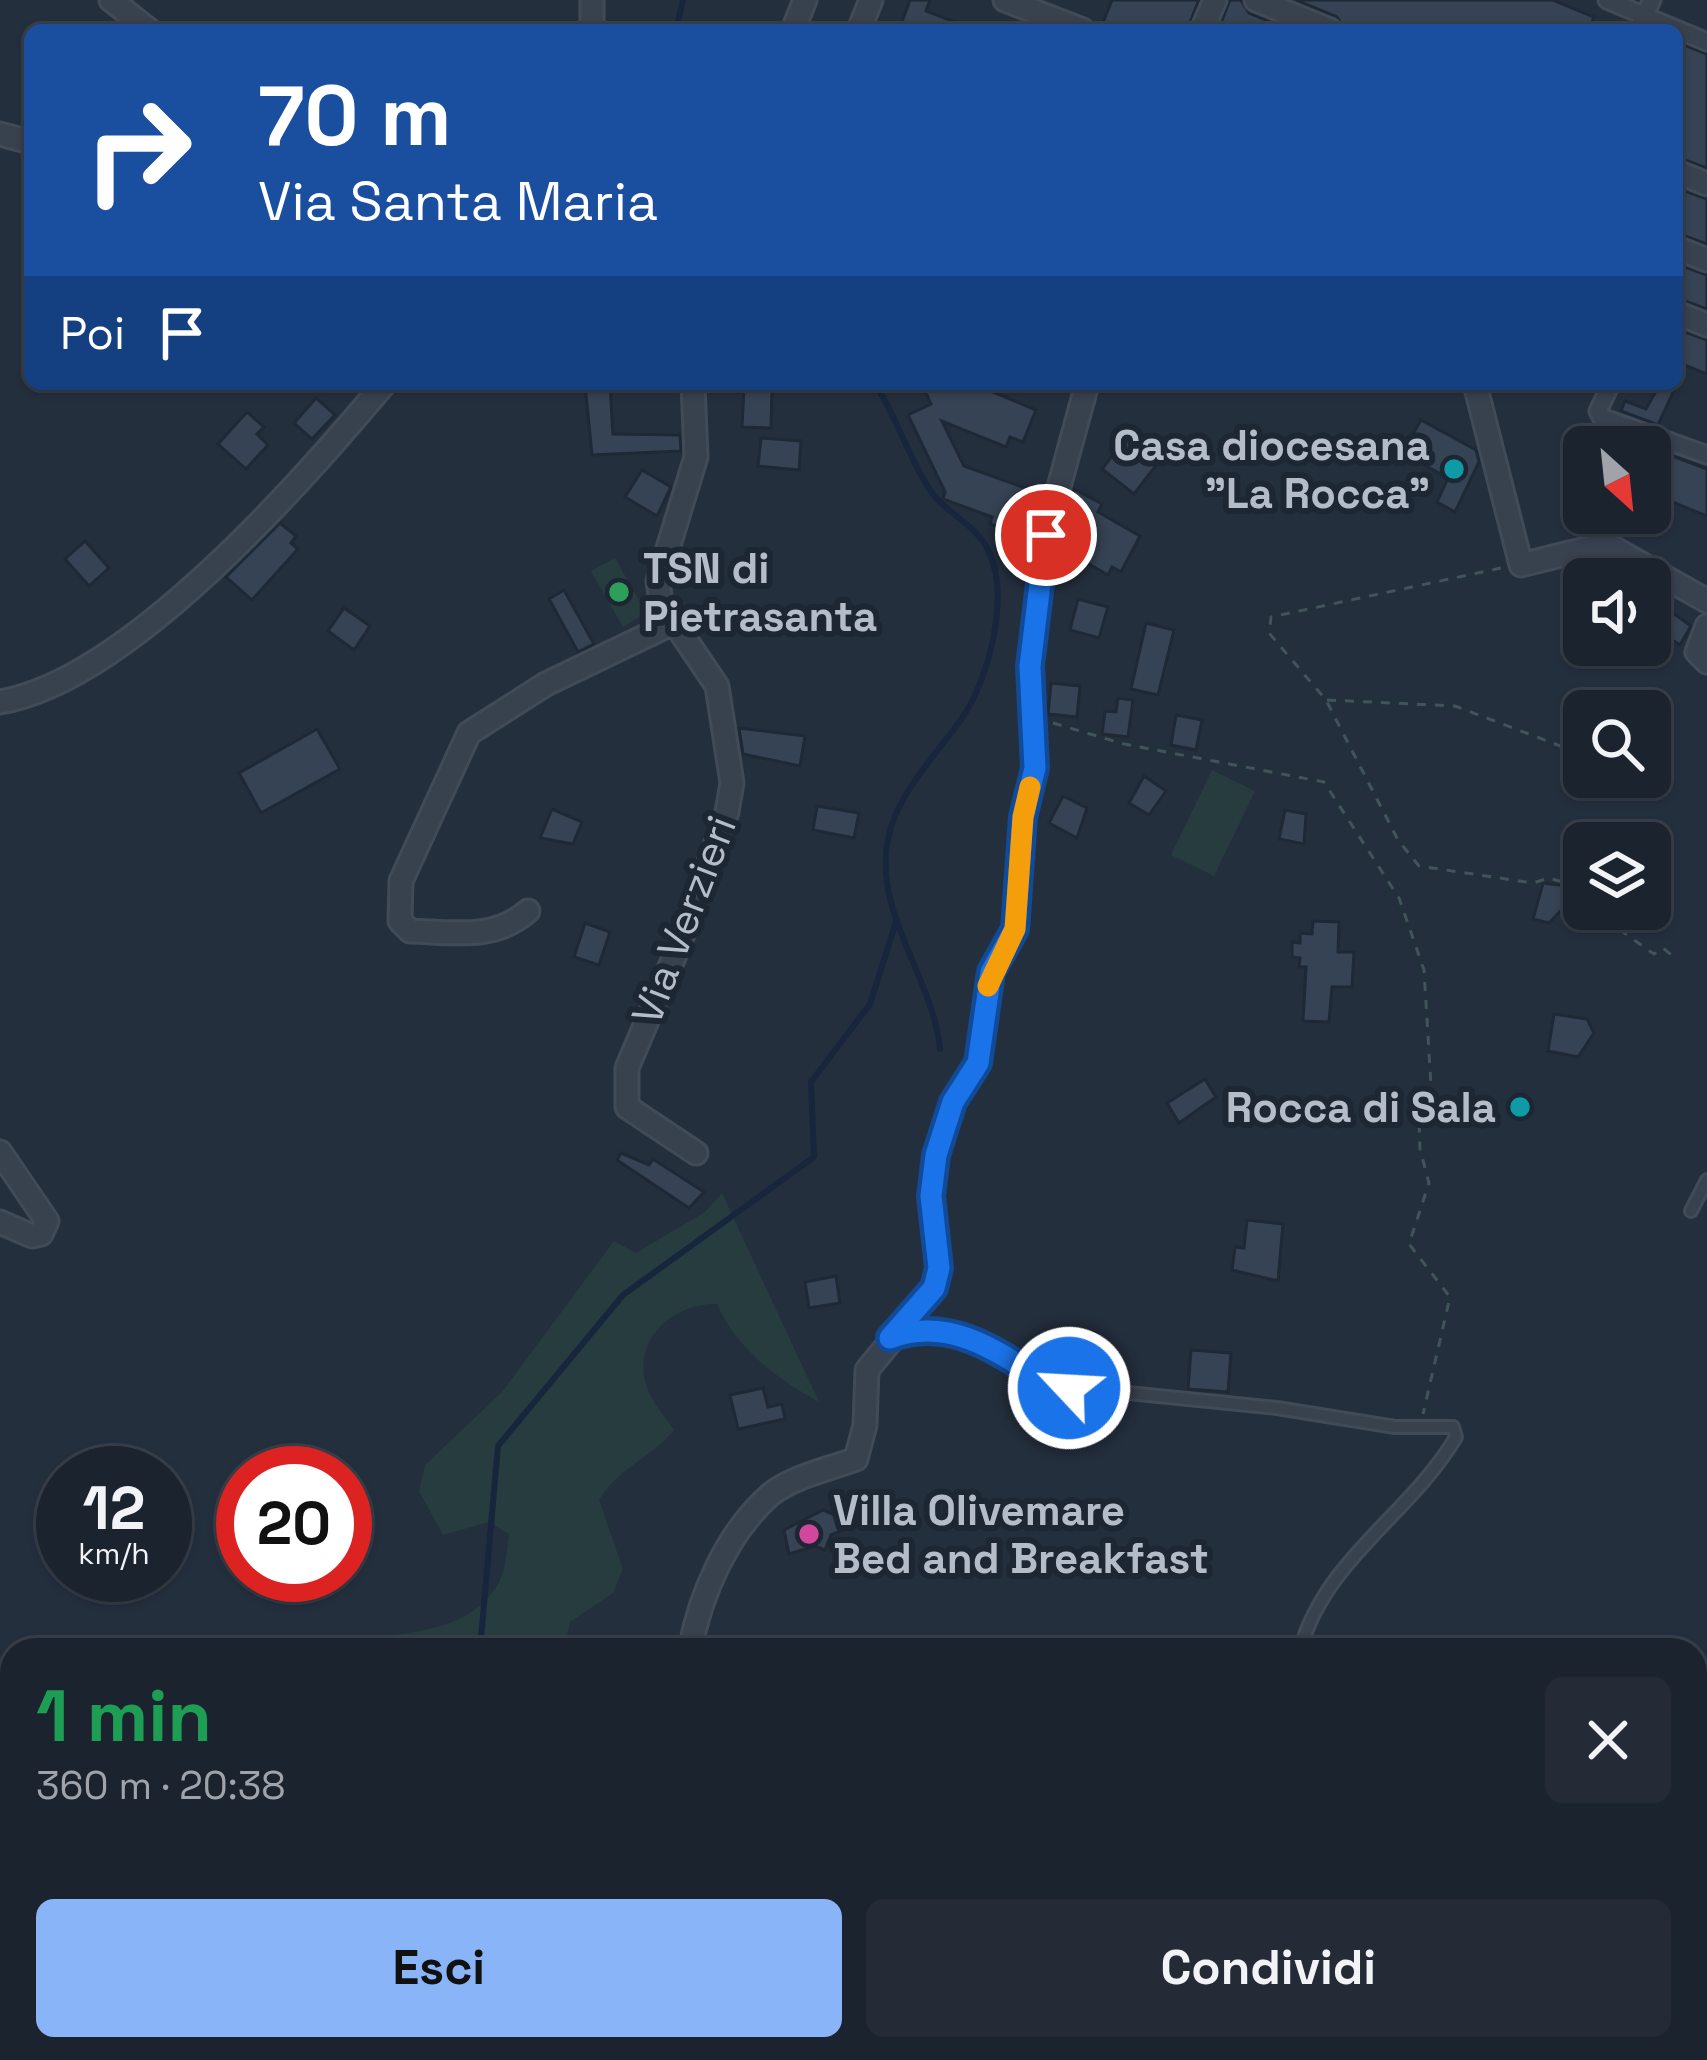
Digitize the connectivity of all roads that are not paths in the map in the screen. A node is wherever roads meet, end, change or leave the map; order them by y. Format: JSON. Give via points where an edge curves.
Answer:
{"nodes":[{"id":1,"x":111,"y":0,"type":"edge"},
{"id":2,"x":1005,"y":0,"type":"edge"},
{"id":3,"x":1256,"y":0,"type":"edge"},
{"id":4,"x":1607,"y":0,"type":"edge"},
{"id":5,"x":1645,"y":15,"type":"edge"},
{"id":6,"x":141,"y":24,"type":"edge"},
{"id":7,"x":1067,"y":24,"type":"edge"},
{"id":8,"x":1315,"y":24,"type":"edge"},
{"id":9,"x":379,"y":390,"type":"edge"},
{"id":10,"x":693,"y":390,"type":"edge"},
{"id":11,"x":1085,"y":390,"type":"edge"},
{"id":12,"x":1476,"y":390,"type":"edge"},
{"id":13,"x":1608,"y":390,"type":"edge"},
{"id":14,"x":1707,"y":455,"type":"edge"},
{"id":15,"x":1707,"y":601,"type":"edge"},
{"id":16,"x":673,"y":623,"type":"junction"},
{"id":17,"x":1707,"y":626,"type":"edge"},
{"id":18,"x":1707,"y":662,"type":"edge"},
{"id":19,"x":0,"y":702,"type":"edge"},
{"id":20,"x":528,"y":911,"type":"dead end"},
{"id":21,"x":0,"y":1152,"type":"edge"},
{"id":22,"x":696,"y":1153,"type":"dead end"},
{"id":23,"x":1707,"y":1180,"type":"edge"},
{"id":24,"x":1691,"y":1211,"type":"dead end"},
{"id":25,"x":0,"y":1222,"type":"edge"},
{"id":26,"x":890,"y":1338,"type":"junction"},
{"id":27,"x":692,"y":1638,"type":"edge"},
{"id":28,"x":1305,"y":1638,"type":"edge"}],
"edges":[{"from":1,"to":6,"type":"street"},
{"from":2,"to":7,"type":"street"},
{"from":3,"to":8,"type":"street"},
{"from":4,"to":5,"type":"street"},
{"from":9,"to":19,"type":"street","via":[[300,484],[180,595],[51,686]]},
{"from":10,"to":16,"type":"street","name":"Via Verzieri","via":[[696,458],[658,581]]},
{"from":11,"to":26,"type":"street","via":[[1046,535],[1029,714],[1035,768],[1015,929],[991,972],[978,1063],[953,1102],[936,1155],[934,1288]]},
{"from":12,"to":15,"type":"street","via":[[1520,566],[1606,544]]},
{"from":13,"to":14,"type":"street","via":[[1601,416]]},
{"from":16,"to":20,"type":"street","via":[[498,710],[456,755],[401,881],[400,921],[410,931],[479,933]]},
{"from":16,"to":22,"type":"street","name":"Via Verzieri","via":[[717,686],[732,783],[678,948],[627,1068],[627,1107]]},
{"from":17,"to":18,"type":"street","via":[[1697,652]]},
{"from":21,"to":25,"type":"street","via":[[47,1221],[32,1236]]},
{"from":23,"to":24,"type":"lane"},
{"from":26,"to":27,"type":"street","via":[[867,1370],[856,1459],[773,1492],[731,1540]]},
{"from":26,"to":28,"type":"lane","via":[[942,1328],[1049,1385],[1395,1427],[1445,1423],[1456,1437],[1439,1466],[1326,1586]]}]}
